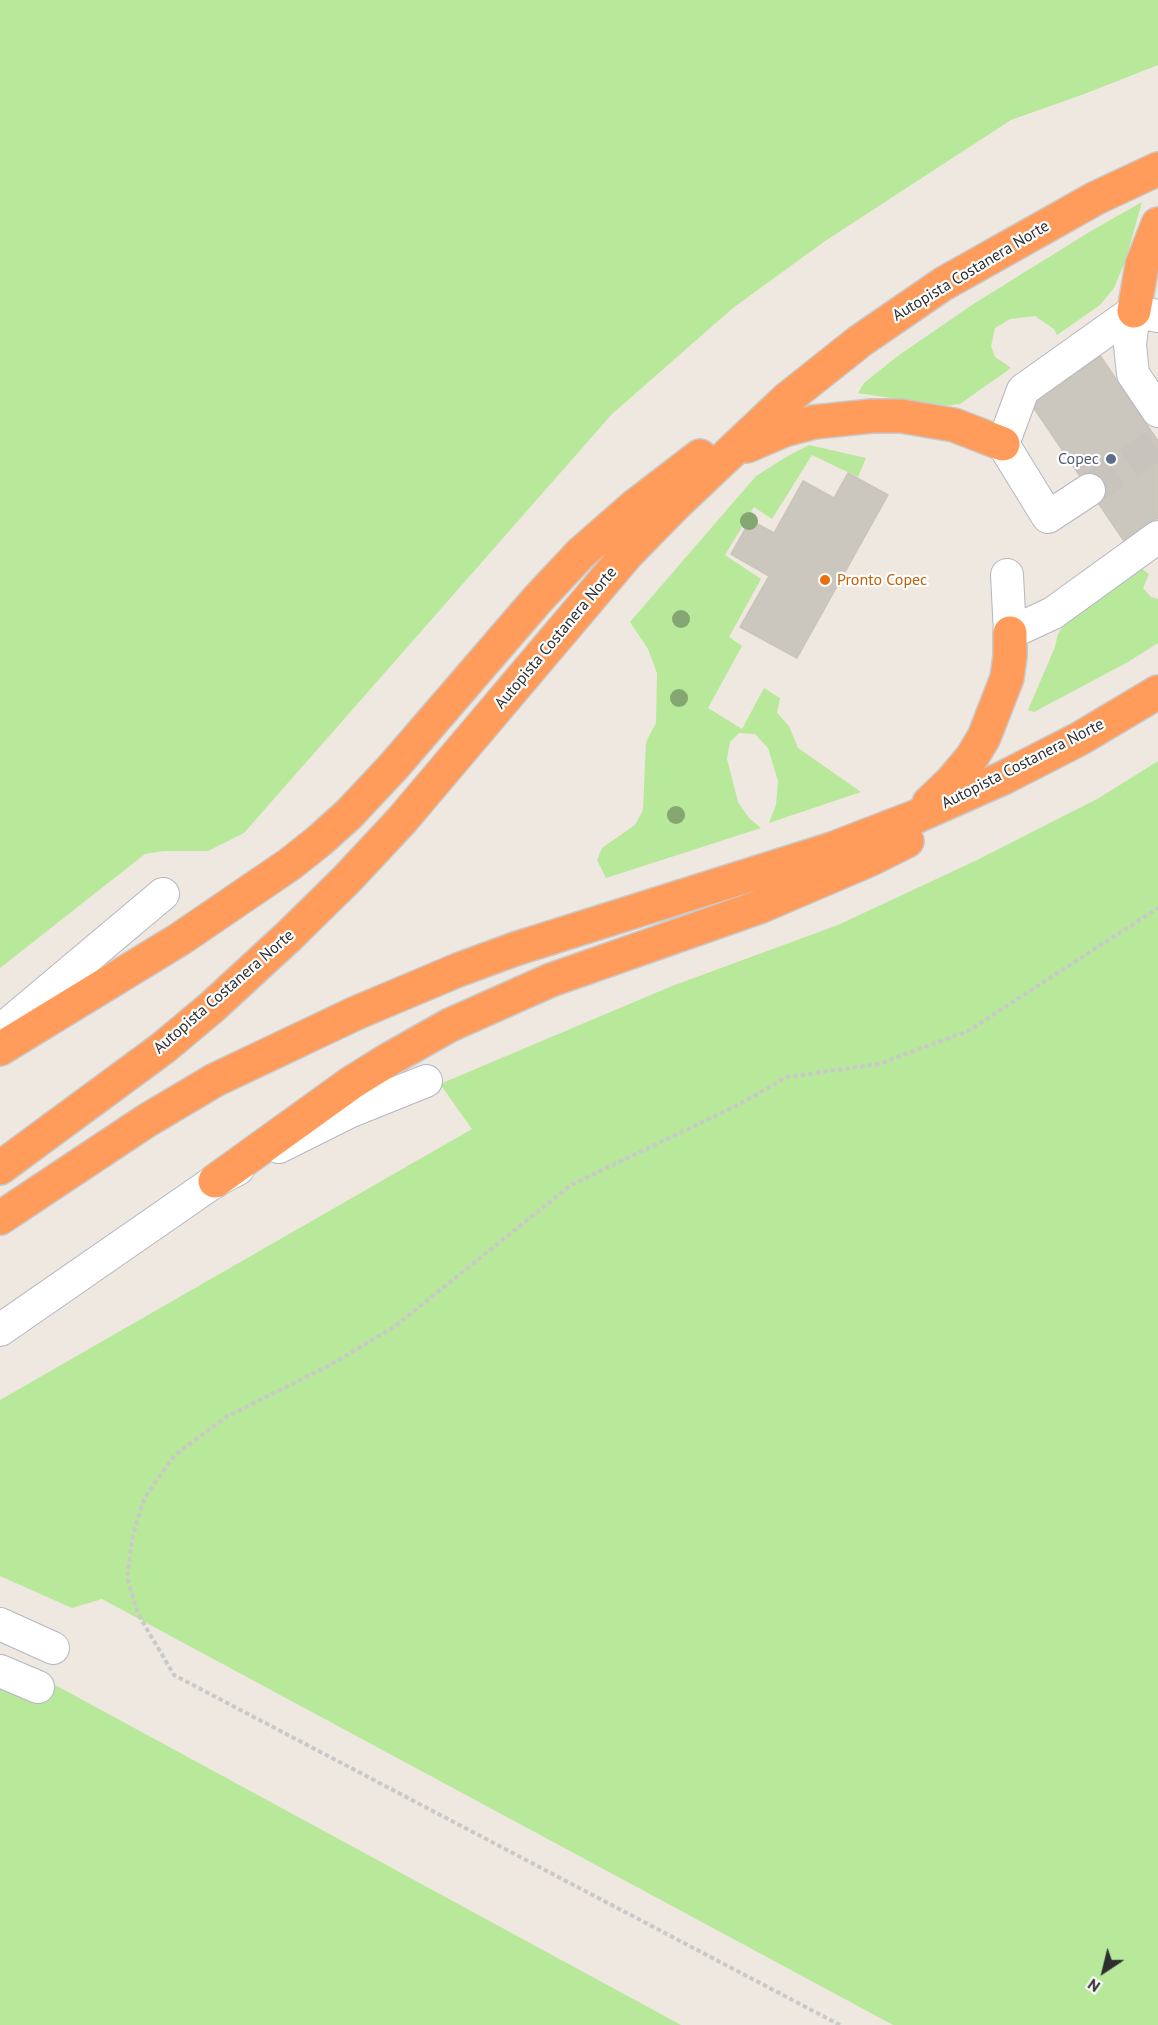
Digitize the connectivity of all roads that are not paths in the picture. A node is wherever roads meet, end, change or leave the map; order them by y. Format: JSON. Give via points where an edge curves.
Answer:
{"nodes":[{"id":1,"x":1158,"y":169,"type":"edge"},
{"id":2,"x":1158,"y":224,"type":"edge"},
{"id":3,"x":1146,"y":313,"type":"edge"},
{"id":4,"x":787,"y":399,"type":"junction"},
{"id":5,"x":1158,"y":411,"type":"edge"},
{"id":6,"x":1003,"y":444,"type":"junction"},
{"id":7,"x":725,"y":456,"type":"junction"},
{"id":8,"x":1089,"y":490,"type":"tunnel mouth"},
{"id":9,"x":1158,"y":537,"type":"edge"},
{"id":10,"x":1007,"y":575,"type":"dead end"},
{"id":11,"x":1010,"y":633,"type":"junction"},
{"id":12,"x":1158,"y":692,"type":"edge"},
{"id":13,"x":1079,"y":739,"type":"junction"},
{"id":14,"x":915,"y":817,"type":"junction"},
{"id":15,"x":163,"y":894,"type":"dead end"},
{"id":16,"x":0,"y":1031,"type":"edge"},
{"id":17,"x":0,"y":1049,"type":"edge"},
{"id":18,"x":426,"y":1081,"type":"dead end"},
{"id":19,"x":0,"y":1168,"type":"edge"},
{"id":20,"x":216,"y":1181,"type":"junction"},
{"id":21,"x":0,"y":1218,"type":"edge"},
{"id":22,"x":0,"y":1330,"type":"edge"},
{"id":23,"x":0,"y":1624,"type":"edge"},
{"id":24,"x":52,"y":1648,"type":"dead end"},
{"id":25,"x":0,"y":1671,"type":"edge"},
{"id":26,"x":38,"y":1687,"type":"dead end"}],
"edges":[{"from":1,"to":4,"type":"highway","name":"Autopista Costanera Norte","via":[[1085,203],[943,284]]},
{"from":2,"to":3,"type":"highway","via":[[1142,265]]},
{"from":3,"to":5,"type":"street","via":[[1130,345],[1133,374]]},
{"from":3,"to":6,"type":"street","via":[[1023,390]]},
{"from":4,"to":7,"type":"highway","name":"Autopista Costanera Norte"},
{"from":4,"to":17,"type":"highway","via":[[699,456],[580,554],[394,766],[319,841],[180,939]]},
{"from":6,"to":7,"type":"highway","via":[[946,423],[872,416],[814,422],[784,430]]},
{"from":6,"to":8,"type":"street","via":[[1048,517]]},
{"from":7,"to":19,"type":"highway","name":"Autopista Costanera Norte","via":[[627,554],[402,820],[290,935],[163,1048]]},
{"from":9,"to":11,"type":"street","via":[[1053,613]]},
{"from":10,"to":11,"type":"street"},
{"from":11,"to":14,"type":"highway","via":[[1007,678],[984,737],[951,782]]},
{"from":12,"to":13,"type":"highway","name":"Autopista Costanera Norte"},
{"from":13,"to":14,"type":"highway","name":"Autopista Costanera Norte"},
{"from":13,"to":20,"type":"highway","via":[[938,827],[871,859],[759,906],[552,980],[450,1025],[351,1083]]},
{"from":14,"to":21,"type":"highway","name":"Autopista Costanera Norte","via":[[832,849],[506,952],[356,1012],[215,1080],[146,1120]]},
{"from":15,"to":16,"type":"street"},
{"from":18,"to":20,"type":"street","via":[[349,1112]]},
{"from":20,"to":22,"type":"street"},
{"from":23,"to":24,"type":"street"},
{"from":25,"to":26,"type":"street"}]}
